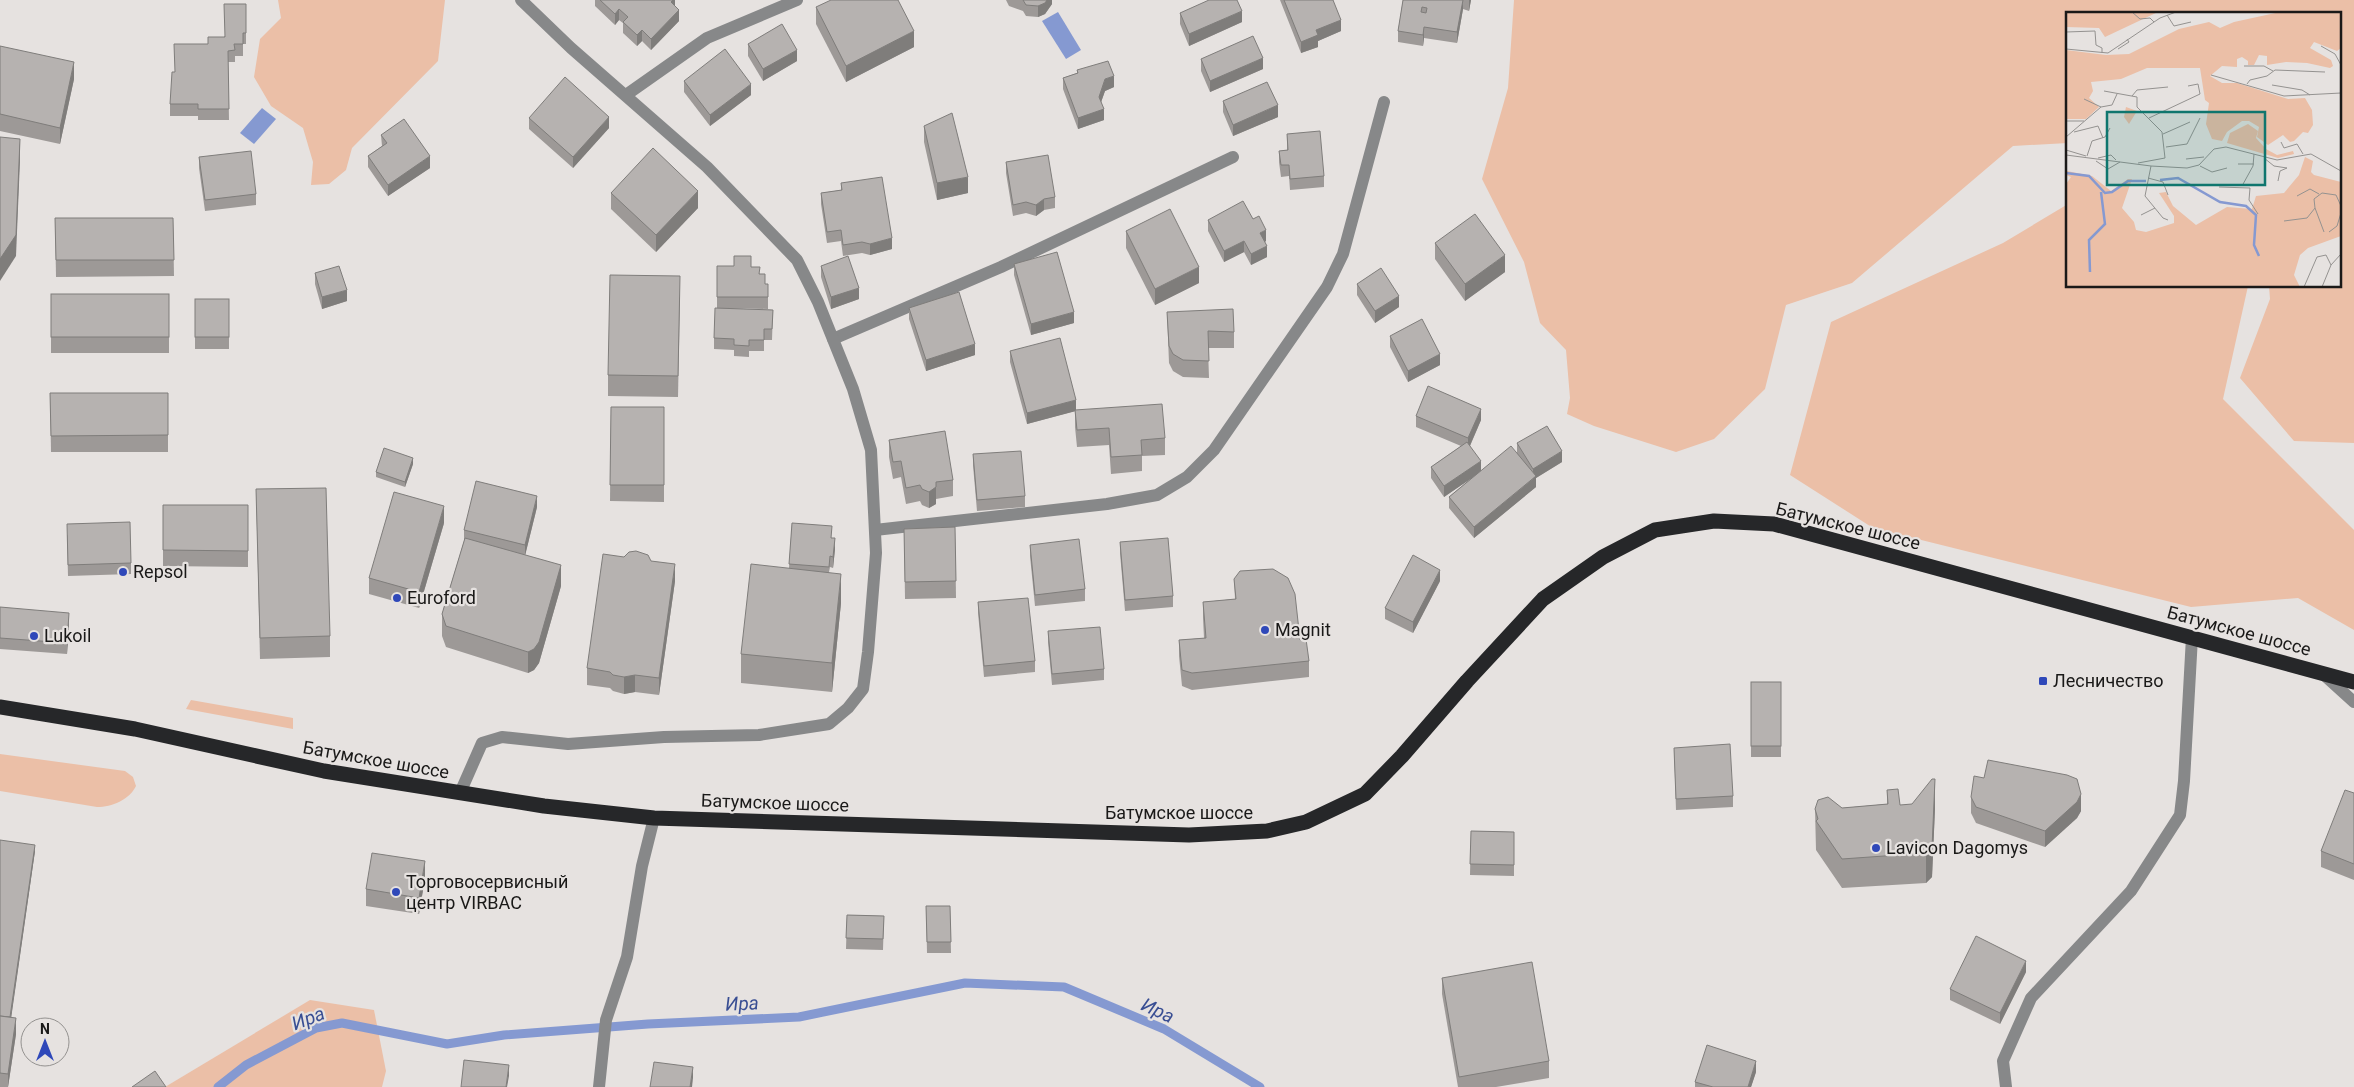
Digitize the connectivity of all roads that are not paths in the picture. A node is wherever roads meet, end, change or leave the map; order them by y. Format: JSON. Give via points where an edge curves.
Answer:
{"nodes":[{"id":1,"x":521,"y":0,"type":"edge"},
{"id":2,"x":797,"y":0,"type":"edge"},
{"id":3,"x":626,"y":95,"type":"junction"},
{"id":4,"x":1384,"y":102,"type":"dead end"},
{"id":5,"x":1233,"y":158,"type":"dead end"},
{"id":6,"x":833,"y":339,"type":"junction"},
{"id":7,"x":875,"y":530,"type":"junction"},
{"id":8,"x":2192,"y":637,"type":"junction"},
{"id":9,"x":2322,"y":673,"type":"junction"},
{"id":10,"x":2354,"y":682,"type":"edge"},
{"id":11,"x":2354,"y":702,"type":"edge"},
{"id":12,"x":0,"y":707,"type":"edge"},
{"id":13,"x":460,"y":793,"type":"junction"},
{"id":14,"x":654,"y":818,"type":"junction"},
{"id":15,"x":599,"y":1087,"type":"edge"},
{"id":16,"x":2006,"y":1087,"type":"edge"}],
"edges":[{"from":1,"to":3,"type":"street"},
{"from":2,"to":3,"type":"street","via":[[707,38]]},
{"from":3,"to":6,"type":"street","via":[[707,167],[797,260]]},
{"from":4,"to":7,"type":"street","via":[[1343,254],[1328,287],[1214,450],[1187,477],[1157,495],[1107,504]]},
{"from":5,"to":6,"type":"street","via":[[1001,267]]},
{"from":6,"to":7,"type":"street","via":[[871,450]]},
{"from":7,"to":13,"type":"street","via":[[876,553],[863,689],[848,708],[828,724],[759,735],[664,736],[568,744],[502,737],[482,743]]},
{"from":8,"to":9,"type":"highway","name":"Батумское шоссе"},
{"from":8,"to":14,"type":"highway","name":"Батумское шоссе","via":[[1774,524],[1714,521],[1655,530],[1602,557],[1543,599],[1365,794],[1306,822],[1267,831],[1189,835]]},
{"from":8,"to":16,"type":"street","via":[[2180,815],[2130,891],[2031,998],[2003,1061]]},
{"from":9,"to":10,"type":"highway","name":"Батумское шоссе"},
{"from":9,"to":11,"type":"street"},
{"from":12,"to":13,"type":"highway","name":"Батумское шоссе","via":[[135,729],[324,771]]},
{"from":13,"to":14,"type":"highway","name":"Батумское шоссе"},
{"from":14,"to":15,"type":"street","via":[[642,866],[627,957],[606,1020]]}]}
